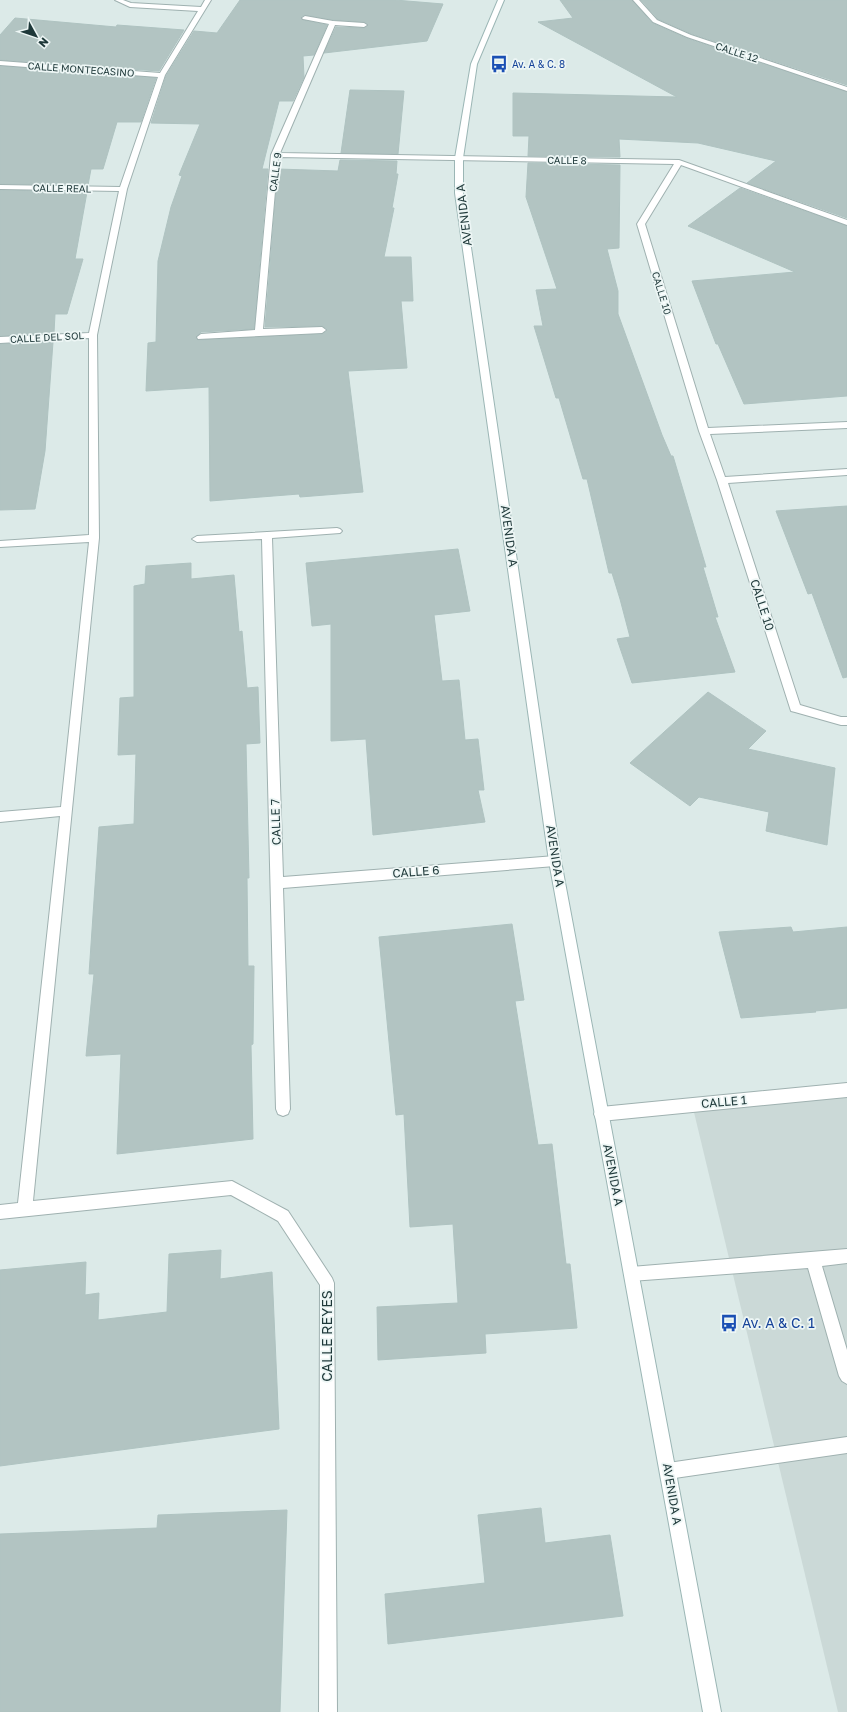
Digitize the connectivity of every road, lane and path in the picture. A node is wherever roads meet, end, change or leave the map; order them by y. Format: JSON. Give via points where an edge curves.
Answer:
{"nodes":[{"id":1,"x":118,"y":0,"type":"edge"},
{"id":2,"x":501,"y":0,"type":"edge"},
{"id":3,"x":636,"y":0,"type":"edge"},
{"id":4,"x":206,"y":4,"type":"edge"},
{"id":5,"x":305,"y":18,"type":"dead end"},
{"id":6,"x":333,"y":23,"type":"junction"},
{"id":7,"x":364,"y":25,"type":"dead end"},
{"id":8,"x":0,"y":63,"type":"edge"},
{"id":9,"x":162,"y":75,"type":"junction"},
{"id":10,"x":847,"y":89,"type":"edge"},
{"id":11,"x":276,"y":154,"type":"junction"},
{"id":12,"x":459,"y":158,"type":"junction"},
{"id":13,"x":679,"y":162,"type":"junction"},
{"id":14,"x":0,"y":187,"type":"edge"},
{"id":15,"x":123,"y":189,"type":"junction"},
{"id":16,"x":847,"y":223,"type":"edge"},
{"id":17,"x":322,"y":330,"type":"dead end"},
{"id":18,"x":259,"y":332,"type":"junction"},
{"id":19,"x":93,"y":335,"type":"junction"},
{"id":20,"x":201,"y":337,"type":"dead end"},
{"id":21,"x":0,"y":340,"type":"edge"},
{"id":22,"x":847,"y":424,"type":"edge"},
{"id":23,"x":704,"y":431,"type":"junction"},
{"id":24,"x":847,"y":472,"type":"edge"},
{"id":25,"x":722,"y":480,"type":"junction"},
{"id":26,"x":338,"y":531,"type":"dead end"},
{"id":27,"x":267,"y":536,"type":"junction"},
{"id":28,"x":94,"y":538,"type":"junction"},
{"id":29,"x":197,"y":539,"type":"dead end"},
{"id":30,"x":0,"y":544,"type":"edge"},
{"id":31,"x":847,"y":721,"type":"edge"},
{"id":32,"x":66,"y":811,"type":"junction"},
{"id":33,"x":0,"y":817,"type":"edge"},
{"id":34,"x":555,"y":861,"type":"junction"},
{"id":35,"x":277,"y":883,"type":"junction"},
{"id":36,"x":847,"y":1090,"type":"edge"},
{"id":37,"x":283,"y":1109,"type":"dead end"},
{"id":38,"x":601,"y":1114,"type":"junction"},
{"id":39,"x":25,"y":1209,"type":"junction"},
{"id":40,"x":0,"y":1212,"type":"edge"},
{"id":41,"x":847,"y":1256,"type":"edge"},
{"id":42,"x":812,"y":1260,"type":"junction"},
{"id":43,"x":631,"y":1274,"type":"junction"},
{"id":44,"x":847,"y":1376,"type":"edge"},
{"id":45,"x":847,"y":1445,"type":"edge"},
{"id":46,"x":668,"y":1471,"type":"junction"},
{"id":47,"x":328,"y":1712,"type":"edge"},
{"id":48,"x":712,"y":1712,"type":"edge"}],
"edges":[{"from":1,"to":4,"type":"street","via":[[130,5]]},
{"from":2,"to":12,"type":"street","name":"AVENIDA A","via":[[474,64]]},
{"from":3,"to":10,"type":"street","name":"CALLE 12","via":[[655,21],[689,36]]},
{"from":4,"to":9,"type":"street"},
{"from":5,"to":6,"type":"street"},
{"from":6,"to":7,"type":"street"},
{"from":6,"to":11,"type":"street","name":"CALLE 9"},
{"from":8,"to":9,"type":"street","name":"CALLE MONTECASINO"},
{"from":9,"to":15,"type":"street"},
{"from":11,"to":12,"type":"street","name":"CALLE 8"},
{"from":11,"to":18,"type":"street","name":"CALLE 9"},
{"from":12,"to":13,"type":"street","name":"CALLE 8"},
{"from":12,"to":34,"type":"street","name":"AVENIDA A","via":[[459,193]]},
{"from":13,"to":16,"type":"street","name":"CALLE 8"},
{"from":13,"to":23,"type":"street","name":"CALLE 10","via":[[641,224]]},
{"from":14,"to":15,"type":"street","name":"CALLE REAL"},
{"from":15,"to":19,"type":"street"},
{"from":17,"to":18,"type":"street"},
{"from":18,"to":20,"type":"street"},
{"from":19,"to":21,"type":"street","name":"CALLE DEL SOL"},
{"from":19,"to":28,"type":"street"},
{"from":22,"to":23,"type":"street"},
{"from":23,"to":25,"type":"street","name":"CALLE 10"},
{"from":24,"to":25,"type":"street"},
{"from":25,"to":31,"type":"street","name":"CALLE 10","via":[[795,708]]},
{"from":26,"to":27,"type":"street"},
{"from":27,"to":29,"type":"street"},
{"from":27,"to":35,"type":"street","name":"CALLE 7"},
{"from":28,"to":30,"type":"street"},
{"from":28,"to":32,"type":"street"},
{"from":32,"to":33,"type":"street"},
{"from":32,"to":39,"type":"street"},
{"from":34,"to":35,"type":"street","name":"CALLE 6"},
{"from":34,"to":38,"type":"street","name":"AVENIDA A"},
{"from":35,"to":37,"type":"street","name":"CALLE 7"},
{"from":36,"to":38,"type":"street","name":"CALLE 1"},
{"from":38,"to":43,"type":"street","name":"AVENIDA A"},
{"from":39,"to":40,"type":"street","name":"CALLE REYES"},
{"from":39,"to":47,"type":"street","name":"CALLE REYES","via":[[232,1188],[283,1216],[326,1282]]},
{"from":41,"to":42,"type":"street"},
{"from":42,"to":43,"type":"street"},
{"from":42,"to":44,"type":"street"},
{"from":43,"to":46,"type":"street","name":"AVENIDA A"},
{"from":45,"to":46,"type":"street"},
{"from":46,"to":48,"type":"street","name":"AVENIDA A"}]}
